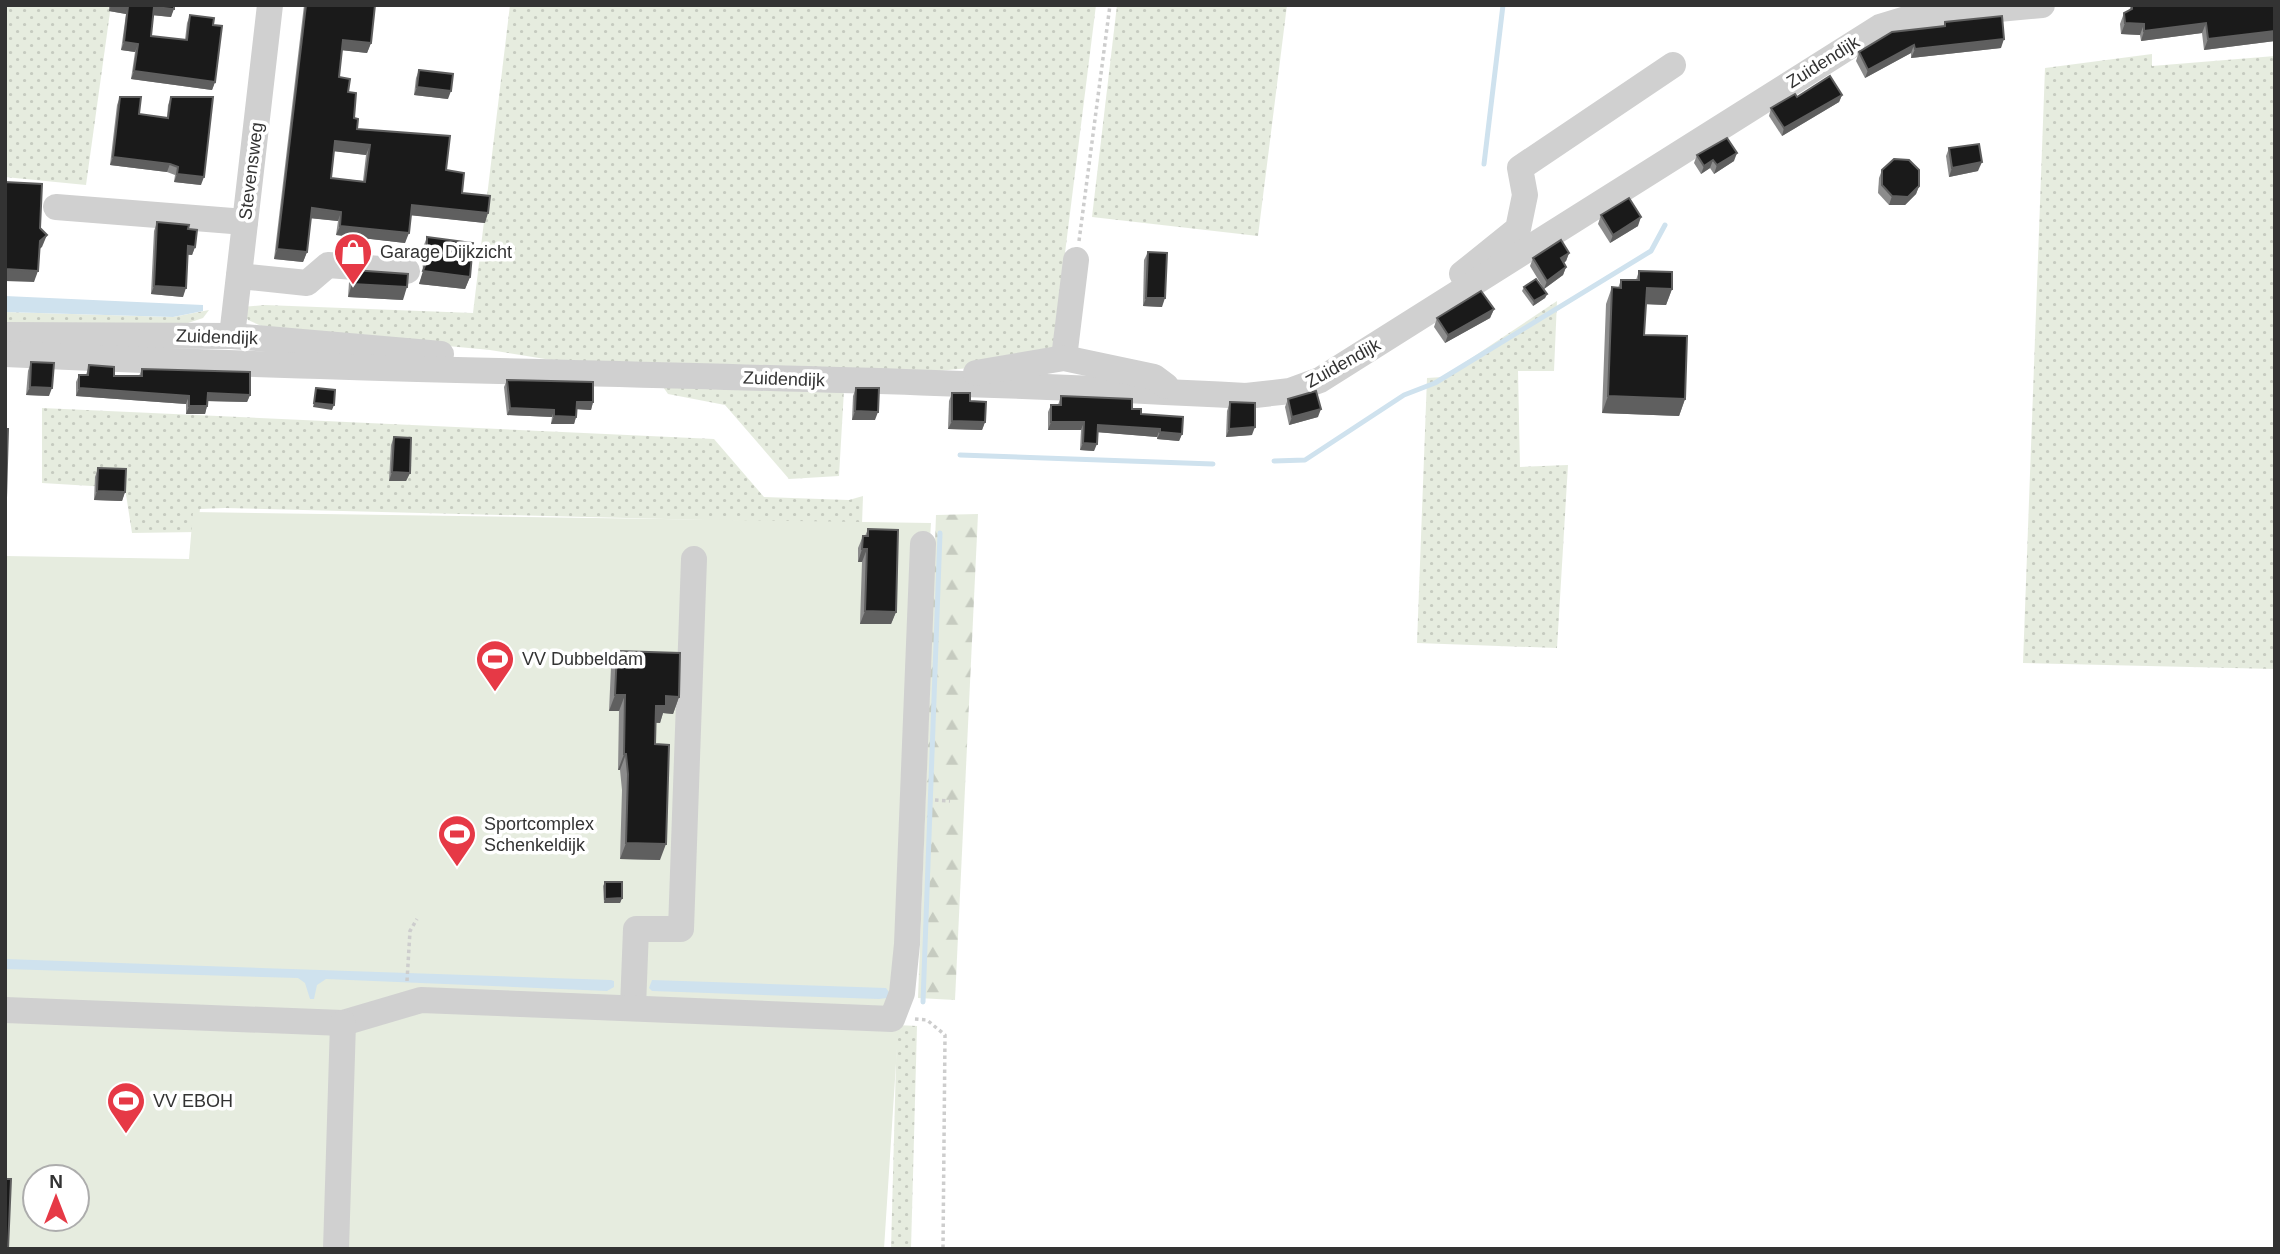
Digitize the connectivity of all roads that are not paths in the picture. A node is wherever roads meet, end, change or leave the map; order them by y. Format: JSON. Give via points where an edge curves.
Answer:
{"nodes":[{"id":1,"x":270,"y":5,"type":"edge"},
{"id":2,"x":2042,"y":5,"type":"edge"},
{"id":3,"x":1673,"y":65,"type":"dead end"},
{"id":4,"x":56,"y":207,"type":"dead end"},
{"id":5,"x":245,"y":222,"type":"junction"},
{"id":6,"x":1076,"y":260,"type":"road end"},
{"id":7,"x":407,"y":271,"type":"edge"},
{"id":8,"x":239,"y":276,"type":"junction"},
{"id":9,"x":1419,"y":318,"type":"junction"},
{"id":10,"x":5,"y":335,"type":"edge"},
{"id":11,"x":232,"y":336,"type":"junction"},
{"id":12,"x":5,"y":354,"type":"edge"},
{"id":13,"x":1064,"y":358,"type":"junction"},
{"id":14,"x":553,"y":372,"type":"junction"},
{"id":15,"x":919,"y":383,"type":"junction"},
{"id":16,"x":1174,"y":392,"type":"junction"},
{"id":17,"x":923,"y":544,"type":"dead end"},
{"id":18,"x":694,"y":558,"type":"dead end"},
{"id":19,"x":633,"y":1007,"type":"junction"},
{"id":20,"x":5,"y":1010,"type":"edge"},
{"id":21,"x":343,"y":1023,"type":"junction"},
{"id":22,"x":336,"y":1249,"type":"edge"}],
"edges":[{"from":1,"to":5,"type":"street","name":"Stevensweg"},
{"from":2,"to":9,"type":"street","name":"Zuidendijk","via":[[1913,18],[1880,27]]},
{"from":3,"to":9,"type":"street","via":[[1520,168],[1525,195],[1518,229],[1443,289]]},
{"from":4,"to":5,"type":"street"},
{"from":5,"to":8,"type":"street","name":"Stevensweg"},
{"from":6,"to":13,"type":"street"},
{"from":7,"to":8,"type":"street","via":[[328,265],[307,283]]},
{"from":8,"to":11,"type":"street","name":"Stevensweg"},
{"from":9,"to":16,"type":"street","name":"Zuidendijk","via":[[1320,380],[1290,391],[1246,396]]},
{"from":10,"to":11,"type":"street","name":"Zuidendijk"},
{"from":11,"to":14,"type":"street","name":"Zuidendijk","via":[[427,352]]},
{"from":12,"to":14,"type":"street","name":"Zuidendijk","via":[[224,365]]},
{"from":13,"to":15,"type":"street"},
{"from":13,"to":16,"type":"street","via":[[1154,377]]},
{"from":14,"to":15,"type":"street","name":"Zuidendijk"},
{"from":15,"to":16,"type":"street","name":"Zuidendijk"},
{"from":17,"to":19,"type":"street","via":[[907,944],[902,993],[892,1019]]},
{"from":18,"to":19,"type":"street","via":[[681,929],[636,929]]},
{"from":19,"to":21,"type":"street","via":[[421,1000]]},
{"from":20,"to":21,"type":"street"},
{"from":21,"to":22,"type":"street"}]}
